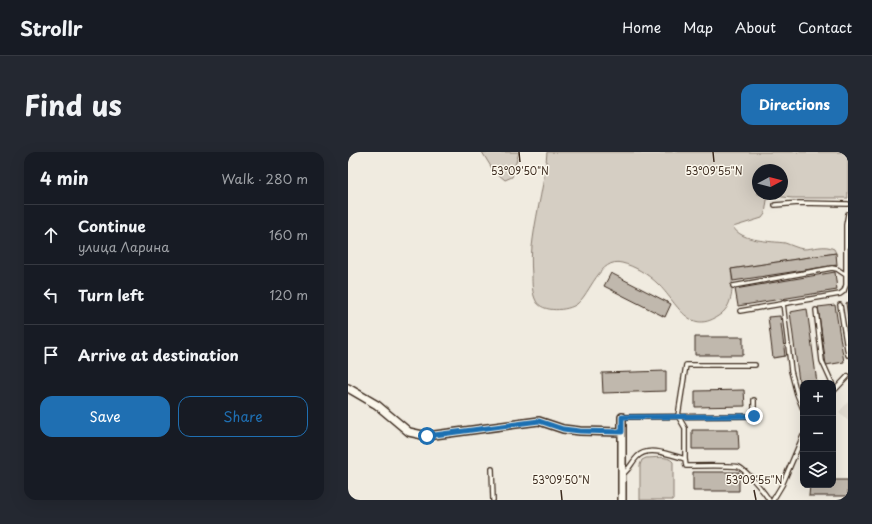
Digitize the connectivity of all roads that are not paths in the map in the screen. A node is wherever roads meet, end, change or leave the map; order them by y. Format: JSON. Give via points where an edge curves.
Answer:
{"nodes":[{"id":1,"x":848,"y":204,"type":"edge"},
{"id":2,"x":775,"y":205,"type":"dead end"},
{"id":3,"x":848,"y":214,"type":"edge"},
{"id":4,"x":847,"y":261,"type":"edge"},
{"id":5,"x":846,"y":275,"type":"junction"},
{"id":6,"x":733,"y":286,"type":"dead end"},
{"id":7,"x":783,"y":303,"type":"junction"},
{"id":8,"x":840,"y":305,"type":"dead end"},
{"id":9,"x":816,"y":310,"type":"dead end"},
{"id":10,"x":740,"y":311,"type":"dead end"},
{"id":11,"x":848,"y":355,"type":"edge"},
{"id":12,"x":755,"y":365,"type":"dead end"},
{"id":13,"x":848,"y":376,"type":"edge"},
{"id":14,"x":830,"y":380,"type":"edge"},
{"id":15,"x":836,"y":385,"type":"edge"},
{"id":16,"x":348,"y":388,"type":"edge"},
{"id":17,"x":754,"y":400,"type":"dead end"},
{"id":18,"x":800,"y":402,"type":"edge"},
{"id":19,"x":678,"y":416,"type":"junction"},
{"id":20,"x":622,"y":417,"type":"joint"},
{"id":21,"x":622,"y":432,"type":"junction"},
{"id":22,"x":800,"y":443,"type":"edge"},
{"id":23,"x":685,"y":459,"type":"junction"},
{"id":24,"x":492,"y":469,"type":"dead end"},
{"id":25,"x":622,"y":474,"type":"junction"},
{"id":26,"x":493,"y":500,"type":"edge"},
{"id":27,"x":622,"y":500,"type":"edge"},
{"id":28,"x":769,"y":500,"type":"edge"},
{"id":29,"x":773,"y":500,"type":"edge"}],
"edges":[{"from":1,"to":2,"type":"lane"},
{"from":3,"to":4,"type":"lane"},
{"from":4,"to":5,"type":"lane"},
{"from":5,"to":6,"type":"lane","via":[[832,268]]},
{"from":5,"to":7,"type":"lane","via":[[846,286],[840,294]]},
{"from":7,"to":10,"type":"lane"},
{"from":7,"to":18,"type":"lane","via":[[791,372]]},
{"from":8,"to":11,"type":"lane"},
{"from":9,"to":14,"type":"lane","via":[[822,361]]},
{"from":12,"to":19,"type":"lane","via":[[686,365]]},
{"from":13,"to":15,"type":"lane"},
{"from":16,"to":21,"type":"street","via":[[378,405],[409,432],[427,436],[539,421],[563,429]]},
{"from":17,"to":19,"type":"lane","via":[[754,416]]},
{"from":19,"to":20,"type":"lane"},
{"from":19,"to":23,"type":"lane","via":[[685,428]]},
{"from":20,"to":21,"type":"street"},
{"from":21,"to":25,"type":"street"},
{"from":22,"to":29,"type":"lane"},
{"from":23,"to":25,"type":"lane","via":[[661,452],[644,452],[637,456],[628,471]]},
{"from":23,"to":28,"type":"lane","via":[[686,466],[738,466]]},
{"from":24,"to":26,"type":"lane"},
{"from":25,"to":27,"type":"street"}]}
